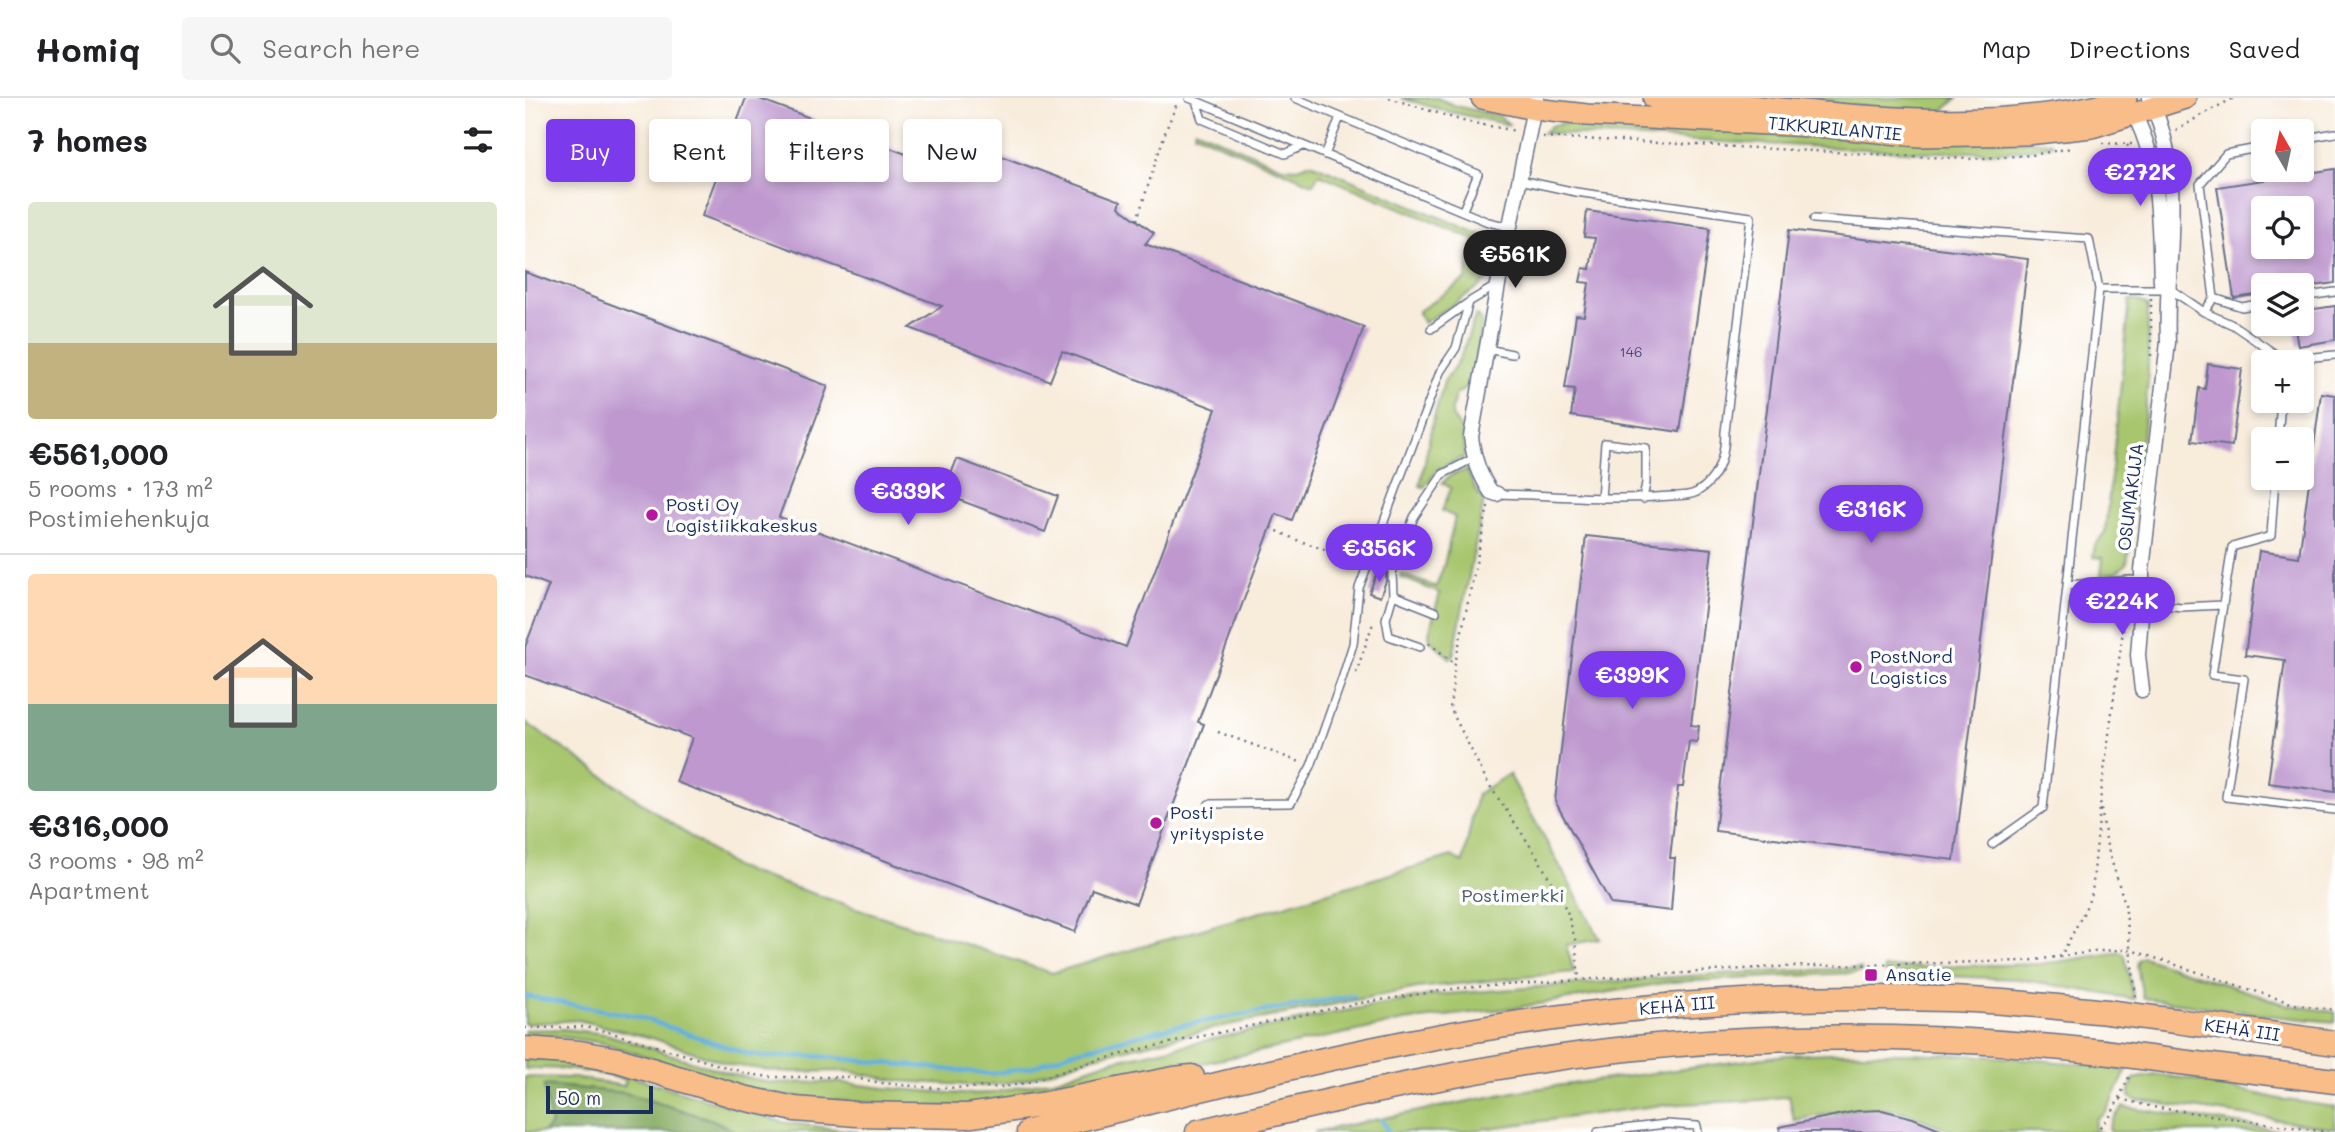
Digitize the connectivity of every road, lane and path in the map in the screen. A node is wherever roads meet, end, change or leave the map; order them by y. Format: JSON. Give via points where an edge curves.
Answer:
{"nodes":[{"id":1,"x":1180,"y":98,"type":"edge"},
{"id":2,"x":1295,"y":98,"type":"edge"},
{"id":3,"x":1482,"y":98,"type":"edge"},
{"id":4,"x":1654,"y":98,"type":"edge"},
{"id":5,"x":2185,"y":98,"type":"edge"},
{"id":6,"x":2234,"y":98,"type":"edge"},
{"id":7,"x":1193,"y":100,"type":"edge"},
{"id":8,"x":1212,"y":102,"type":"edge"},
{"id":9,"x":1535,"y":103,"type":"edge"},
{"id":10,"x":2135,"y":103,"type":"edge"},
{"id":11,"x":1340,"y":117,"type":"junction"},
{"id":12,"x":2180,"y":130,"type":"dead end"},
{"id":13,"x":2335,"y":133,"type":"edge"},
{"id":14,"x":2314,"y":137,"type":"edge"},
{"id":15,"x":2127,"y":145,"type":"dead end"},
{"id":16,"x":1303,"y":146,"type":"junction"},
{"id":17,"x":2251,"y":149,"type":"edge"},
{"id":18,"x":1325,"y":155,"type":"junction"},
{"id":19,"x":2138,"y":158,"type":"dead end"},
{"id":20,"x":1520,"y":180,"type":"junction"},
{"id":21,"x":1464,"y":210,"type":"junction"},
{"id":22,"x":1814,"y":219,"type":"dead end"},
{"id":23,"x":1137,"y":220,"type":"dead end"},
{"id":24,"x":1510,"y":227,"type":"junction"},
{"id":25,"x":1498,"y":285,"type":"junction"},
{"id":26,"x":2099,"y":289,"type":"junction"},
{"id":27,"x":2160,"y":290,"type":"junction"},
{"id":28,"x":2335,"y":292,"type":"edge"},
{"id":29,"x":2314,"y":295,"type":"edge"},
{"id":30,"x":2214,"y":298,"type":"junction"},
{"id":31,"x":1469,"y":302,"type":"junction"},
{"id":32,"x":2251,"y":305,"type":"edge"},
{"id":33,"x":2204,"y":312,"type":"junction"},
{"id":34,"x":1431,"y":329,"type":"dead end"},
{"id":35,"x":1487,"y":349,"type":"junction"},
{"id":36,"x":2268,"y":350,"type":"edge"},
{"id":37,"x":1512,"y":354,"type":"dead end"},
{"id":38,"x":2335,"y":355,"type":"edge"},
{"id":39,"x":2314,"y":357,"type":"edge"},
{"id":40,"x":2151,"y":365,"type":"dead end"},
{"id":41,"x":1474,"y":458,"type":"junction"},
{"id":42,"x":2274,"y":490,"type":"edge"},
{"id":43,"x":1497,"y":494,"type":"joint"},
{"id":44,"x":1601,"y":499,"type":"junction"},
{"id":45,"x":1643,"y":499,"type":"junction"},
{"id":46,"x":1487,"y":509,"type":"dead end"},
{"id":47,"x":1271,"y":528,"type":"dead end"},
{"id":48,"x":1358,"y":561,"type":"dead end"},
{"id":49,"x":2136,"y":580,"type":"junction"},
{"id":50,"x":2068,"y":585,"type":"junction"},
{"id":51,"x":1393,"y":595,"type":"junction"},
{"id":52,"x":2142,"y":602,"type":"junction"},
{"id":53,"x":2223,"y":605,"type":"junction"},
{"id":54,"x":1436,"y":612,"type":"dead end"},
{"id":55,"x":1420,"y":647,"type":"joint"},
{"id":56,"x":1455,"y":664,"type":"junction"},
{"id":57,"x":2142,"y":690,"type":"dead end"},
{"id":58,"x":2100,"y":802,"type":"junction"},
{"id":59,"x":1209,"y":804,"type":"dead end"},
{"id":60,"x":2335,"y":810,"type":"edge"},
{"id":61,"x":1992,"y":844,"type":"dead end"},
{"id":62,"x":2131,"y":950,"type":"junction"},
{"id":63,"x":2060,"y":958,"type":"junction"},
{"id":64,"x":1874,"y":964,"type":"junction"},
{"id":65,"x":1871,"y":975,"type":"dead end"},
{"id":66,"x":1579,"y":979,"type":"junction"},
{"id":67,"x":2138,"y":1007,"type":"dead end"},
{"id":68,"x":2335,"y":1010,"type":"edge"},
{"id":69,"x":525,"y":1028,"type":"edge"},
{"id":70,"x":2335,"y":1043,"type":"edge"},
{"id":71,"x":525,"y":1049,"type":"edge"},
{"id":72,"x":1294,"y":1068,"type":"junction"},
{"id":73,"x":2132,"y":1070,"type":"dead end"},
{"id":74,"x":2335,"y":1081,"type":"edge"},
{"id":75,"x":2120,"y":1099,"type":"junction"},
{"id":76,"x":1269,"y":1115,"type":"junction"},
{"id":77,"x":1029,"y":1132,"type":"edge"},
{"id":78,"x":1198,"y":1132,"type":"edge"},
{"id":79,"x":1230,"y":1132,"type":"edge"},
{"id":80,"x":1598,"y":1132,"type":"edge"},
{"id":81,"x":1698,"y":1132,"type":"edge"},
{"id":82,"x":2105,"y":1132,"type":"edge"},
{"id":83,"x":2327,"y":1132,"type":"edge"}],
"edges":[{"from":1,"to":23,"type":"path"},
{"from":2,"to":11,"type":"lane"},
{"from":3,"to":9,"type":"main road","name":"TIKKURILANTIE"},
{"from":4,"to":10,"type":"main road","name":"TIKKURILANTIE","via":[[1930,120],[2032,116]]},
{"from":5,"to":10,"type":"main road","name":"TIKKURILANTIE"},
{"from":6,"to":12,"type":"path"},
{"from":7,"to":8,"type":"lane"},
{"from":7,"to":16,"type":"lane","via":[[1202,119],[1285,154]]},
{"from":8,"to":16,"type":"lane"},
{"from":9,"to":10,"type":"main road","name":"TIKKURILANTIE","via":[[1587,115],[1920,136],[2027,134],[2092,127]]},
{"from":9,"to":20,"type":"street"},
{"from":10,"to":27,"type":"street","name":"OSUMAKUJA","via":[[2153,171]]},
{"from":10,"to":27,"type":"street","name":"OSUMAKUJA","via":[[2165,144],[2171,179],[2172,214]]},
{"from":11,"to":18,"type":"lane"},
{"from":11,"to":21,"type":"lane","via":[[1478,174]]},
{"from":13,"to":14,"type":"lane"},
{"from":15,"to":19,"type":"path"},
{"from":16,"to":18,"type":"lane"},
{"from":17,"to":30,"type":"lane","via":[[2226,154],[2200,184]]},
{"from":18,"to":21,"type":"lane"},
{"from":20,"to":24,"type":"street"},
{"from":20,"to":45,"type":"lane","via":[[1751,217],[1720,467],[1695,494]]},
{"from":21,"to":24,"type":"lane"},
{"from":22,"to":26,"type":"lane","via":[[2089,239]]},
{"from":24,"to":25,"type":"street"},
{"from":25,"to":31,"type":"lane"},
{"from":25,"to":35,"type":"street"},
{"from":26,"to":27,"type":"lane"},
{"from":26,"to":50,"type":"lane"},
{"from":27,"to":33,"type":"lane"},
{"from":27,"to":40,"type":"path"},
{"from":27,"to":49,"type":"street","name":"OSUMAKUJA","via":[[2167,309],[2168,342]]},
{"from":28,"to":29,"type":"lane"},
{"from":30,"to":32,"type":"lane"},
{"from":30,"to":33,"type":"lane"},
{"from":31,"to":34,"type":"lane"},
{"from":31,"to":59,"type":"lane","via":[[1456,348],[1440,372],[1360,588],[1353,645],[1311,766],[1291,803]]},
{"from":33,"to":36,"type":"lane","via":[[2233,325]]},
{"from":35,"to":37,"type":"lane"},
{"from":35,"to":41,"type":"street","via":[[1471,437]]},
{"from":38,"to":39,"type":"lane"},
{"from":41,"to":43,"type":"street","via":[[1479,474]]},
{"from":41,"to":51,"type":"lane","via":[[1443,474],[1414,517],[1392,573]]},
{"from":42,"to":53,"type":"lane","via":[[2271,536],[2232,547]]},
{"from":43,"to":44,"type":"lane"},
{"from":44,"to":45,"type":"lane"},
{"from":44,"to":45,"type":"lane","via":[[1605,443],[1646,448]]},
{"from":46,"to":56,"type":"path"},
{"from":47,"to":48,"type":"path"},
{"from":49,"to":50,"type":"lane"},
{"from":49,"to":52,"type":"street","name":"OSUMAKUJA"},
{"from":49,"to":58,"type":"path"},
{"from":50,"to":61,"type":"lane","via":[[2043,808]]},
{"from":51,"to":54,"type":"lane"},
{"from":51,"to":55,"type":"lane","via":[[1386,619],[1389,636]]},
{"from":52,"to":53,"type":"lane","via":[[2181,607]]},
{"from":52,"to":57,"type":"street","name":"OSUMAKUJA","via":[[2137,655]]},
{"from":53,"to":60,"type":"lane","via":[[2212,675],[2244,679],[2226,797]]},
{"from":55,"to":56,"type":"path","via":[[1430,643]]},
{"from":56,"to":66,"type":"path","via":[[1450,708],[1488,783],[1567,911]]},
{"from":58,"to":62,"type":"path","via":[[2107,846],[2125,904]]},
{"from":58,"to":63,"type":"path","via":[[2092,893]]},
{"from":62,"to":63,"type":"path"},
{"from":62,"to":67,"type":"path"},
{"from":62,"to":68,"type":"path","via":[[2294,1004]]},
{"from":63,"to":64,"type":"path"},
{"from":64,"to":65,"type":"path"},
{"from":64,"to":66,"type":"path"},
{"from":66,"to":69,"type":"path","via":[[1460,988],[1367,1002],[1118,1054],[1029,1082],[983,1088],[934,1088],[849,1077],[760,1076],[586,1027]]},
{"from":70,"to":72,"type":"highway","name":"KEHÄ III","bridge":true,"via":[[2107,1012],[1951,999],[1819,998],[1696,1004],[1501,1026]]},
{"from":71,"to":72,"type":"highway","via":[[618,1060],[795,1109],[901,1116],[967,1116],[1174,1079]]},
{"from":72,"to":77,"type":"highway","name":"KEHÄ III"},
{"from":73,"to":75,"type":"path"},
{"from":74,"to":76,"type":"highway","bridge":true,"via":[[2103,1052],[1952,1039],[1858,1037],[1689,1044],[1581,1055],[1440,1078]]},
{"from":75,"to":82,"type":"path","via":[[2100,1127]]},
{"from":75,"to":83,"type":"path"},
{"from":76,"to":78,"type":"highway"},
{"from":76,"to":79,"type":"highway"},
{"from":80,"to":81,"type":"lane","via":[[1666,1124],[1697,1126]]}]}
